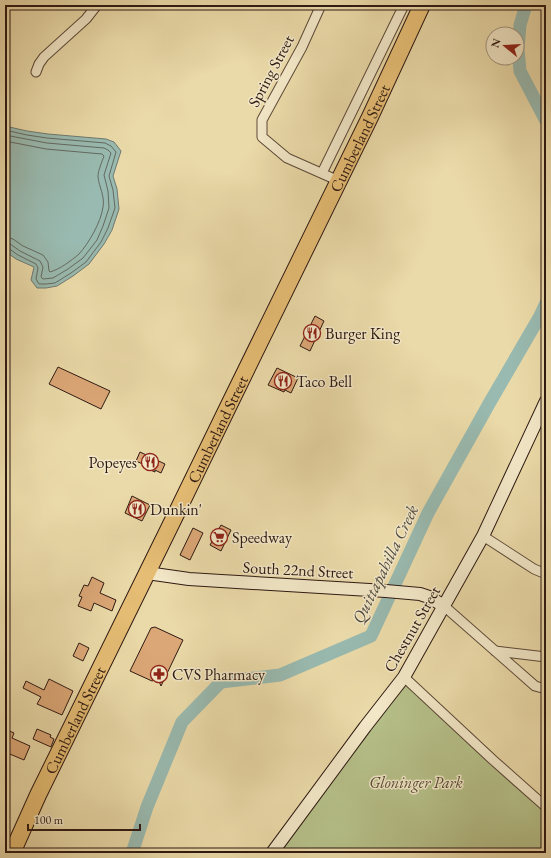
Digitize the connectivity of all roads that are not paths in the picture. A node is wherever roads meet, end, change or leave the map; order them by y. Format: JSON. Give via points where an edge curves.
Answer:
{"nodes":[{"id":1,"x":97,"y":5,"type":"edge"},
{"id":2,"x":321,"y":5,"type":"edge"},
{"id":3,"x":404,"y":5,"type":"edge"},
{"id":4,"x":422,"y":5,"type":"edge"},
{"id":5,"x":36,"y":72,"type":"dead end"},
{"id":6,"x":322,"y":173,"type":"junction"},
{"id":7,"x":339,"y":181,"type":"junction"},
{"id":8,"x":546,"y":401,"type":"edge"},
{"id":9,"x":483,"y":536,"type":"junction"},
{"id":10,"x":147,"y":573,"type":"junction"},
{"id":11,"x":546,"y":574,"type":"edge"},
{"id":12,"x":444,"y":606,"type":"junction"},
{"id":13,"x":495,"y":651,"type":"junction"},
{"id":14,"x":546,"y":657,"type":"edge"},
{"id":15,"x":404,"y":677,"type":"junction"},
{"id":16,"x":546,"y":689,"type":"edge"},
{"id":17,"x":546,"y":807,"type":"edge"},
{"id":18,"x":12,"y":853,"type":"edge"},
{"id":19,"x":272,"y":853,"type":"edge"}],
"edges":[{"from":1,"to":5,"type":"street","via":[[86,19],[44,57]]},
{"from":2,"to":6,"type":"street","name":"Spring Street","via":[[302,47],[262,120],[262,137],[287,158]]},
{"from":3,"to":6,"type":"street"},
{"from":4,"to":7,"type":"highway","name":"Cumberland Street"},
{"from":6,"to":7,"type":"street","name":"Spring Street"},
{"from":7,"to":10,"type":"highway","name":"Cumberland Street"},
{"from":8,"to":9,"type":"street","name":"Chestnut Street"},
{"from":9,"to":11,"type":"street"},
{"from":9,"to":12,"type":"street","name":"Chestnut Street"},
{"from":10,"to":12,"type":"street","name":"South 22nd Street","via":[[189,579],[420,594]]},
{"from":10,"to":18,"type":"highway","name":"Cumberland Street"},
{"from":12,"to":13,"type":"street"},
{"from":12,"to":15,"type":"street","name":"Chestnut Street"},
{"from":13,"to":14,"type":"street"},
{"from":13,"to":16,"type":"street","via":[[535,686]]},
{"from":15,"to":17,"type":"street"},
{"from":15,"to":19,"type":"street","name":"Chestnut Street"}]}
